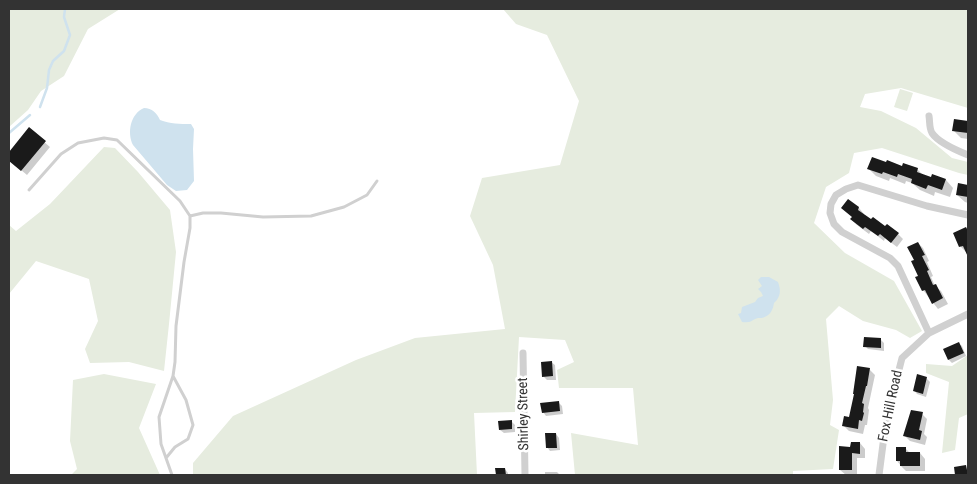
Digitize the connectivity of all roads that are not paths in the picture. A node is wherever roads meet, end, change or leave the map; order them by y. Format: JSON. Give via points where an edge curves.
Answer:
{"nodes":[{"id":1,"x":929,"y":116,"type":"dead end"},
{"id":2,"x":968,"y":155,"type":"edge"},
{"id":3,"x":377,"y":181,"type":"dead end"},
{"id":4,"x":29,"y":190,"type":"dead end"},
{"id":5,"x":968,"y":215,"type":"edge"},
{"id":6,"x":190,"y":216,"type":"junction"},
{"id":7,"x":968,"y":314,"type":"edge"},
{"id":8,"x":929,"y":333,"type":"junction"},
{"id":9,"x":523,"y":352,"type":"dead end"},
{"id":10,"x":173,"y":376,"type":"junction"},
{"id":11,"x":166,"y":458,"type":"junction"},
{"id":12,"x":172,"y":475,"type":"edge"},
{"id":13,"x":525,"y":475,"type":"edge"},
{"id":14,"x":879,"y":475,"type":"edge"}],
"edges":[{"from":1,"to":2,"type":"street","via":[[932,134]]},
{"from":3,"to":6,"type":"lane","via":[[367,195],[344,207],[311,216],[203,213]]},
{"from":4,"to":6,"type":"lane","via":[[61,154],[78,143],[104,138],[116,140],[180,201]]},
{"from":5,"to":8,"type":"street","via":[[858,185],[836,195],[831,204],[834,224],[842,232],[890,258],[898,266]]},
{"from":6,"to":10,"type":"lane"},
{"from":7,"to":8,"type":"street","name":"Fox Hill Road"},
{"from":8,"to":14,"type":"street","name":"Fox Hill Road","via":[[902,358],[886,421]]},
{"from":9,"to":13,"type":"street","name":"Shirley Street"},
{"from":10,"to":11,"type":"lane","via":[[159,417],[161,444]]},
{"from":10,"to":11,"type":"lane","via":[[186,400],[192,425],[188,439],[174,447]]},
{"from":11,"to":12,"type":"lane"}]}
